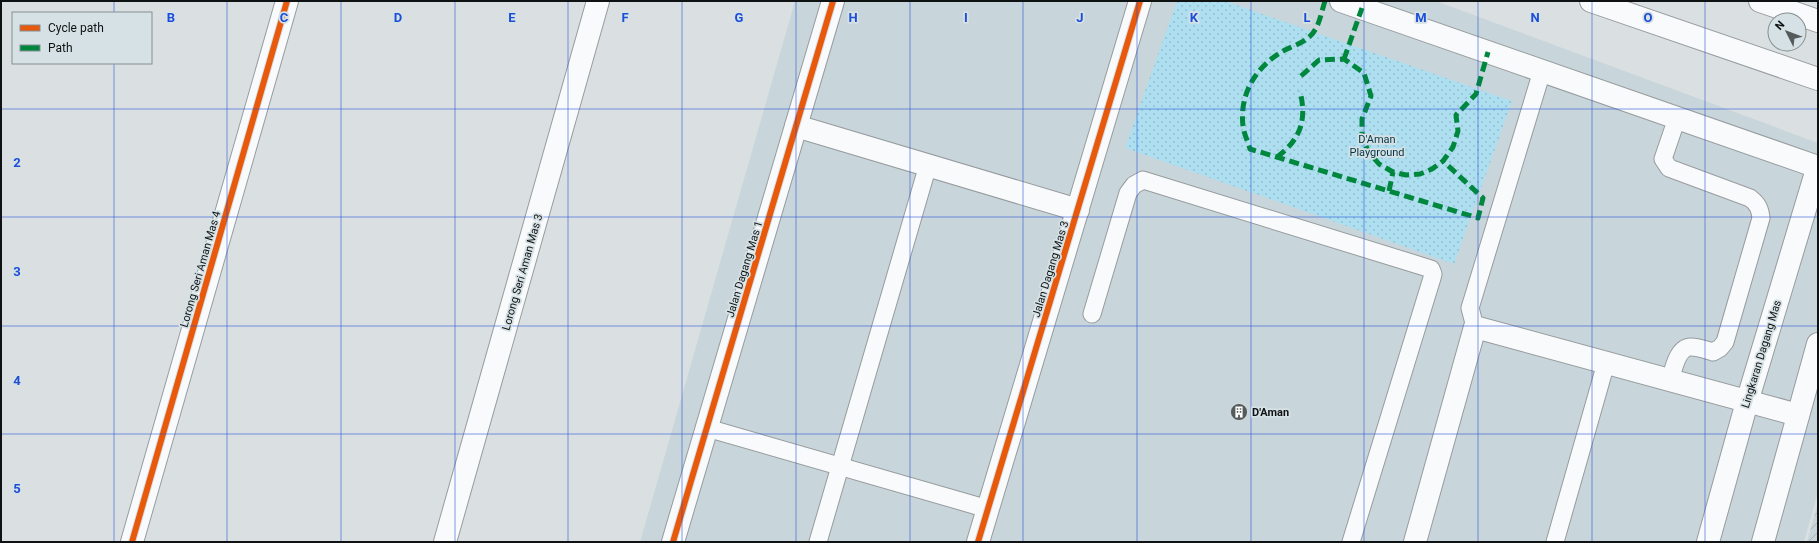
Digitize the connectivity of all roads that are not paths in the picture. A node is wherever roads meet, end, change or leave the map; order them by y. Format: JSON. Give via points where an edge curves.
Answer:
{"nodes":[{"id":1,"x":287,"y":1,"type":"edge"},
{"id":2,"x":598,"y":1,"type":"edge"},
{"id":3,"x":833,"y":1,"type":"edge"},
{"id":4,"x":1140,"y":1,"type":"edge"},
{"id":5,"x":1341,"y":1,"type":"edge"},
{"id":6,"x":1591,"y":1,"type":"edge"},
{"id":7,"x":1760,"y":1,"type":"edge"},
{"id":8,"x":1818,"y":21,"type":"edge"},
{"id":9,"x":1542,"y":71,"type":"junction"},
{"id":10,"x":1818,"y":79,"type":"edge"},
{"id":11,"x":1676,"y":118,"type":"junction"},
{"id":12,"x":796,"y":126,"type":"junction"},
{"id":13,"x":928,"y":165,"type":"junction"},
{"id":14,"x":1818,"y":166,"type":"edge"},
{"id":15,"x":1078,"y":210,"type":"junction"},
{"id":16,"x":1092,"y":314,"type":"dead end"},
{"id":17,"x":1475,"y":327,"type":"junction"},
{"id":18,"x":1818,"y":344,"type":"edge"},
{"id":19,"x":1606,"y":363,"type":"junction"},
{"id":20,"x":1670,"y":381,"type":"junction"},
{"id":21,"x":1747,"y":402,"type":"junction"},
{"id":22,"x":1798,"y":415,"type":"junction"},
{"id":23,"x":707,"y":428,"type":"junction"},
{"id":24,"x":840,"y":466,"type":"junction"},
{"id":25,"x":988,"y":509,"type":"junction"},
{"id":26,"x":132,"y":542,"type":"edge"},
{"id":27,"x":446,"y":542,"type":"edge"},
{"id":28,"x":673,"y":542,"type":"edge"},
{"id":29,"x":818,"y":542,"type":"edge"},
{"id":30,"x":978,"y":542,"type":"edge"},
{"id":31,"x":1351,"y":542,"type":"edge"},
{"id":32,"x":1415,"y":542,"type":"edge"},
{"id":33,"x":1555,"y":542,"type":"edge"},
{"id":34,"x":1708,"y":542,"type":"edge"},
{"id":35,"x":1763,"y":542,"type":"edge"}],
"edges":[{"from":1,"to":26,"type":"street","name":"Lorong Seri Aman Mas 4"},
{"from":2,"to":27,"type":"street","name":"Lorong Seri Aman Mas 3"},
{"from":3,"to":12,"type":"street","name":"Jalan Dagang Mas 1"},
{"from":4,"to":15,"type":"street","name":"Jalan Dagang Mas 3"},
{"from":5,"to":9,"type":"street"},
{"from":6,"to":10,"type":"street"},
{"from":7,"to":8,"type":"street"},
{"from":9,"to":11,"type":"street"},
{"from":9,"to":17,"type":"lane","via":[[1470,308]]},
{"from":11,"to":14,"type":"street"},
{"from":11,"to":20,"type":"lane","via":[[1663,159],[1664,164],[1668,168],[1750,198],[1760,209],[1761,218],[1725,342],[1713,352],[1690,346],[1684,348],[1678,356]]},
{"from":12,"to":13,"type":"street"},
{"from":12,"to":23,"type":"street","name":"Jalan Dagang Mas 1"},
{"from":13,"to":15,"type":"street"},
{"from":13,"to":24,"type":"lane"},
{"from":14,"to":21,"type":"street","name":"Lingkaran Dagang Mas"},
{"from":15,"to":25,"type":"street","name":"Jalan Dagang Mas 3"},
{"from":16,"to":31,"type":"lane","via":[[1128,193],[1134,185],[1143,180],[1431,269],[1432,278]]},
{"from":17,"to":19,"type":"street"},
{"from":17,"to":32,"type":"street"},
{"from":18,"to":22,"type":"street"},
{"from":19,"to":20,"type":"street"},
{"from":19,"to":33,"type":"lane"},
{"from":20,"to":21,"type":"street"},
{"from":21,"to":22,"type":"street"},
{"from":21,"to":34,"type":"street","name":"Lingkaran Dagang Mas"},
{"from":22,"to":35,"type":"street"},
{"from":23,"to":24,"type":"lane"},
{"from":23,"to":28,"type":"street","name":"Jalan Dagang Mas 1"},
{"from":24,"to":25,"type":"lane"},
{"from":24,"to":29,"type":"lane"},
{"from":25,"to":30,"type":"street","name":"Jalan Dagang Mas 3"}]}
